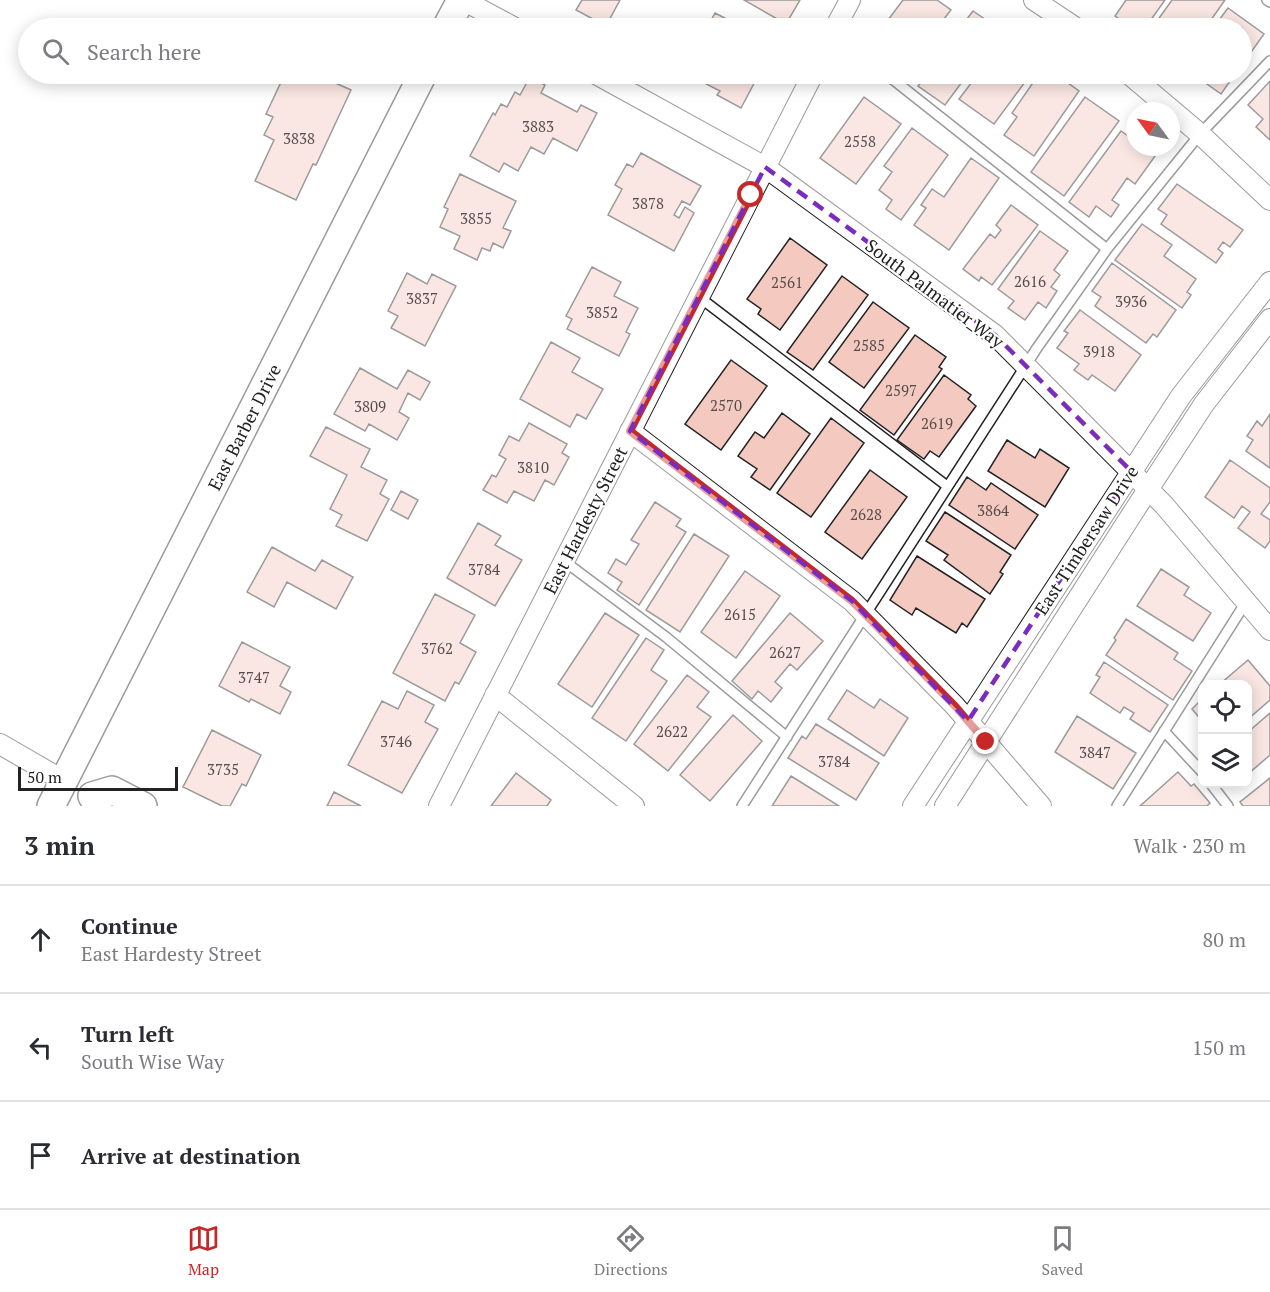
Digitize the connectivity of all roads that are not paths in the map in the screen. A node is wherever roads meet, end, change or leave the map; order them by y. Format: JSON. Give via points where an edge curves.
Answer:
{"nodes":[{"id":1,"x":462,"y":0,"type":"edge"},
{"id":2,"x":850,"y":0,"type":"edge"},
{"id":3,"x":1034,"y":0,"type":"edge"},
{"id":4,"x":452,"y":18,"type":"edge"},
{"id":5,"x":496,"y":18,"type":"edge"},
{"id":6,"x":840,"y":18,"type":"edge"},
{"id":7,"x":1061,"y":18,"type":"edge"},
{"id":8,"x":1270,"y":61,"type":"edge"},
{"id":9,"x":1252,"y":80,"type":"edge"},
{"id":10,"x":418,"y":84,"type":"edge"},
{"id":11,"x":614,"y":84,"type":"edge"},
{"id":12,"x":808,"y":84,"type":"edge"},
{"id":13,"x":899,"y":84,"type":"edge"},
{"id":14,"x":1141,"y":84,"type":"edge"},
{"id":15,"x":1248,"y":84,"type":"edge"},
{"id":16,"x":1200,"y":134,"type":"junction"},
{"id":17,"x":765,"y":168,"type":"junction"},
{"id":18,"x":1270,"y":200,"type":"edge"},
{"id":19,"x":1107,"y":249,"type":"junction"},
{"id":20,"x":1270,"y":282,"type":"edge"},
{"id":21,"x":699,"y":297,"type":"junction"},
{"id":22,"x":1270,"y":319,"type":"edge"},
{"id":23,"x":1026,"y":365,"type":"junction"},
{"id":24,"x":630,"y":431,"type":"junction"},
{"id":25,"x":1131,"y":471,"type":"junction"},
{"id":26,"x":947,"y":486,"type":"junction"},
{"id":27,"x":1148,"y":489,"type":"junction"},
{"id":28,"x":564,"y":561,"type":"junction"},
{"id":29,"x":1246,"y":602,"type":"junction"},
{"id":30,"x":864,"y":615,"type":"junction"},
{"id":31,"x":1270,"y":630,"type":"edge"},
{"id":32,"x":495,"y":695,"type":"junction"},
{"id":33,"x":968,"y":721,"type":"junction"},
{"id":34,"x":1164,"y":731,"type":"junction"},
{"id":35,"x":786,"y":737,"type":"junction"},
{"id":36,"x":986,"y":742,"type":"junction"},
{"id":37,"x":0,"y":744,"type":"edge"},
{"id":38,"x":1198,"y":767,"type":"edge"},
{"id":39,"x":64,"y":781,"type":"junction"},
{"id":40,"x":1215,"y":788,"type":"edge"},
{"id":41,"x":95,"y":801,"type":"edge"},
{"id":42,"x":51,"y":806,"type":"edge"},
{"id":43,"x":143,"y":806,"type":"edge"},
{"id":44,"x":439,"y":806,"type":"edge"},
{"id":45,"x":634,"y":806,"type":"edge"},
{"id":46,"x":742,"y":806,"type":"edge"},
{"id":47,"x":913,"y":806,"type":"edge"},
{"id":48,"x":945,"y":806,"type":"edge"},
{"id":49,"x":1041,"y":806,"type":"edge"},
{"id":50,"x":1117,"y":806,"type":"edge"},
{"id":51,"x":1228,"y":806,"type":"edge"}],
"edges":[{"from":1,"to":4,"type":"street"},
{"from":1,"to":5,"type":"street"},
{"from":2,"to":6,"type":"street"},
{"from":3,"to":7,"type":"street"},
{"from":8,"to":9,"type":"lane"},
{"from":10,"to":39,"type":"street","name":"East Barber Drive"},
{"from":11,"to":17,"type":"street","name":"South Palmatier Way"},
{"from":12,"to":17,"type":"street","name":"East Hardesty Street"},
{"from":13,"to":19,"type":"lane"},
{"from":14,"to":16,"type":"street"},
{"from":15,"to":16,"type":"lane"},
{"from":16,"to":18,"type":"street"},
{"from":16,"to":19,"type":"lane"},
{"from":17,"to":21,"type":"street","name":"East Hardesty Street"},
{"from":17,"to":23,"type":"street","name":"South Palmatier Way","via":[[995,334]]},
{"from":19,"to":23,"type":"lane"},
{"from":20,"to":25,"type":"street","name":"East Timbersaw Drive","via":[[1181,396]]},
{"from":21,"to":24,"type":"street","name":"East Hardesty Street"},
{"from":21,"to":26,"type":"lane"},
{"from":22,"to":27,"type":"street","name":"East Timbersaw Drive","via":[[1204,404]]},
{"from":23,"to":25,"type":"street","name":"South Palmatier Way"},
{"from":23,"to":26,"type":"lane"},
{"from":24,"to":28,"type":"street","name":"East Hardesty Street"},
{"from":24,"to":30,"type":"street","via":[[852,601]]},
{"from":25,"to":27,"type":"street","name":"South Palmatier Way"},
{"from":25,"to":33,"type":"street","name":"East Timbersaw Drive"},
{"from":26,"to":30,"type":"lane"},
{"from":27,"to":29,"type":"street","name":"South Palmatier Way"},
{"from":27,"to":36,"type":"street","name":"East Timbersaw Drive"},
{"from":28,"to":32,"type":"street","name":"East Hardesty Street"},
{"from":28,"to":35,"type":"lane","via":[[666,637]]},
{"from":29,"to":31,"type":"street","name":"South Palmatier Way"},
{"from":29,"to":34,"type":"lane"},
{"from":30,"to":33,"type":"street"},
{"from":30,"to":35,"type":"lane"},
{"from":32,"to":44,"type":"street","name":"East Hardesty Street"},
{"from":32,"to":45,"type":"street"},
{"from":33,"to":36,"type":"street"},
{"from":33,"to":47,"type":"street","name":"East Timbersaw Drive"},
{"from":34,"to":38,"type":"lane"},
{"from":34,"to":50,"type":"lane"},
{"from":35,"to":46,"type":"lane"},
{"from":36,"to":48,"type":"street","name":"East Timbersaw Drive"},
{"from":36,"to":49,"type":"street"},
{"from":37,"to":39,"type":"street"},
{"from":39,"to":41,"type":"street"},
{"from":39,"to":42,"type":"street","name":"East Barber Drive"},
{"from":40,"to":51,"type":"lane"},
{"from":41,"to":43,"type":"street","via":[[112,790]]}]}
